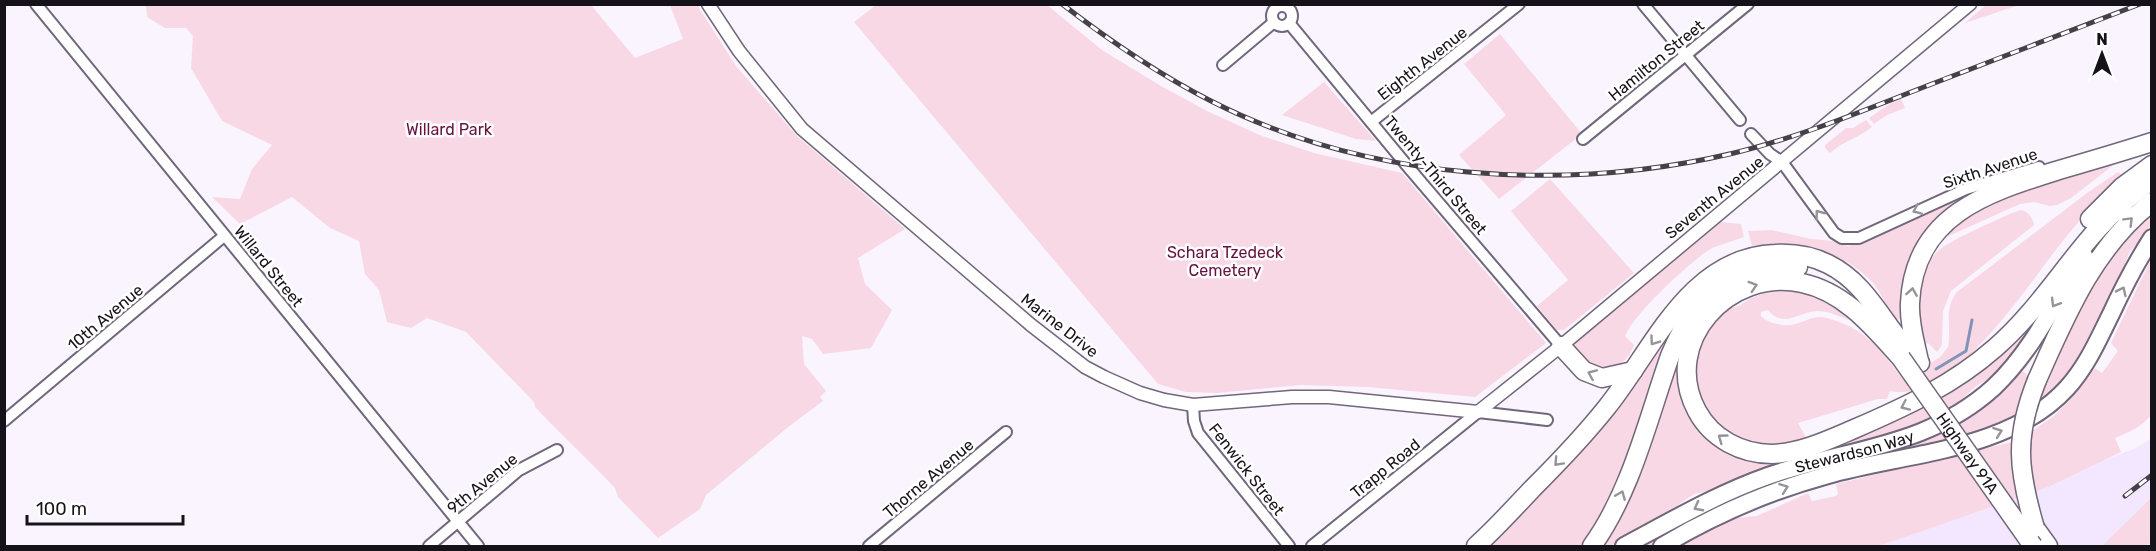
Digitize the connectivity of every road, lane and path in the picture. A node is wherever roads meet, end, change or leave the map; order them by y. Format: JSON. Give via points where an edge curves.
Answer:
{"nodes":[{"id":1,"x":36,"y":4,"type":"edge"},
{"id":2,"x":708,"y":4,"type":"edge"},
{"id":3,"x":1519,"y":4,"type":"edge"},
{"id":4,"x":1643,"y":4,"type":"edge"},
{"id":5,"x":1748,"y":4,"type":"edge"},
{"id":6,"x":1970,"y":4,"type":"edge"},
{"id":7,"x":1274,"y":6,"type":"edge"},
{"id":8,"x":1292,"y":7,"type":"edge"},
{"id":9,"x":1274,"y":22,"type":"junction"},
{"id":10,"x":1289,"y":24,"type":"junction"},
{"id":11,"x":1686,"y":56,"type":"junction"},
{"id":12,"x":1223,"y":65,"type":"dead end"},
{"id":13,"x":1740,"y":120,"type":"dead end"},
{"id":14,"x":1371,"y":122,"type":"junction"},
{"id":15,"x":2151,"y":133,"type":"edge"},
{"id":16,"x":1751,"y":134,"type":"dead end"},
{"id":17,"x":1583,"y":139,"type":"dead end"},
{"id":18,"x":2151,"y":142,"type":"edge"},
{"id":19,"x":1782,"y":162,"type":"junction"},
{"id":20,"x":2151,"y":165,"type":"edge"},
{"id":21,"x":2151,"y":181,"type":"edge"},
{"id":22,"x":2151,"y":202,"type":"edge"},
{"id":23,"x":2124,"y":203,"type":"junction"},
{"id":24,"x":224,"y":236,"type":"junction"},
{"id":25,"x":2151,"y":238,"type":"edge"},
{"id":26,"x":1561,"y":346,"type":"junction"},
{"id":27,"x":1912,"y":356,"type":"junction"},
{"id":28,"x":1633,"y":371,"type":"junction"},
{"id":29,"x":1956,"y":378,"type":"junction"},
{"id":30,"x":1193,"y":405,"type":"junction"},
{"id":31,"x":1478,"y":412,"type":"junction"},
{"id":32,"x":1547,"y":420,"type":"dead end"},
{"id":33,"x":4,"y":421,"type":"edge"},
{"id":34,"x":1006,"y":432,"type":"dead end"},
{"id":35,"x":557,"y":450,"type":"dead end"},
{"id":36,"x":458,"y":521,"type":"junction"},
{"id":37,"x":2035,"y":528,"type":"junction"},
{"id":38,"x":1631,"y":543,"type":"edge"},
{"id":39,"x":429,"y":546,"type":"edge"},
{"id":40,"x":478,"y":546,"type":"edge"},
{"id":41,"x":869,"y":546,"type":"edge"},
{"id":42,"x":1289,"y":546,"type":"edge"},
{"id":43,"x":1312,"y":546,"type":"edge"},
{"id":44,"x":1476,"y":546,"type":"edge"},
{"id":45,"x":1592,"y":546,"type":"edge"},
{"id":46,"x":1662,"y":546,"type":"edge"},
{"id":47,"x":2033,"y":546,"type":"edge"},
{"id":48,"x":2048,"y":546,"type":"edge"}],
"edges":[{"from":1,"to":24,"type":"street","name":"Willard Street"},
{"from":2,"to":30,"type":"street","name":"Marine Drive","via":[[739,51],[802,129],[1031,325],[1085,367],[1114,382],[1164,400]]},
{"from":3,"to":14,"type":"street","name":"Eighth Avenue"},
{"from":4,"to":11,"type":"street"},
{"from":5,"to":11,"type":"street","name":"Hamilton Street"},
{"from":6,"to":19,"type":"street","name":"Seventh Avenue"},
{"from":7,"to":8,"type":"street"},
{"from":7,"to":9,"type":"street"},
{"from":8,"to":10,"type":"street"},
{"from":9,"to":10,"type":"street"},
{"from":9,"to":12,"type":"street"},
{"from":10,"to":14,"type":"street","name":"Twenty-Third Street"},
{"from":11,"to":13,"type":"street"},
{"from":11,"to":17,"type":"street","name":"Hamilton Street"},
{"from":14,"to":26,"type":"street","name":"Twenty-Third Street"},
{"from":15,"to":19,"type":"street","name":"Sixth Avenue","one_way":true,"via":[[1966,189],[1859,237],[1842,238],[1834,233]]},
{"from":16,"to":19,"type":"street"},
{"from":27,"to":18,"type":"highway","one_way":true,"via":[[1910,301],[1915,274],[1929,243],[1953,215],[2003,188]]},
{"from":19,"to":26,"type":"street","name":"Seventh Avenue"},
{"from":20,"to":29,"type":"highway","via":[[2101,207],[1991,344]]},
{"from":21,"to":23,"type":"main road","name":"Stewardson Way"},
{"from":37,"to":22,"type":"highway","one_way":true,"bridge":true,"via":[[2023,484],[2020,454],[2026,412],[2037,380],[2099,258]]},
{"from":23,"to":29,"type":"highway","via":[[2089,237],[2003,339]]},
{"from":23,"to":38,"type":"main road","name":"Stewardson Way","one_way":true,"via":[[2085,254],[2015,364],[1971,406],[1924,432],[1752,482]]},
{"from":24,"to":33,"type":"street","name":"10th Avenue"},
{"from":24,"to":36,"type":"street","name":"Willard Street"},
{"from":46,"to":25,"type":"main road","name":"Stewardson Way","one_way":true,"via":[[1730,510],[1791,485],[1965,443],[2027,420],[2052,402],[2080,372]]},
{"from":28,"to":26,"type":"highway","one_way":true,"via":[[1602,378],[1584,371]]},
{"from":26,"to":31,"type":"street","name":"Seventh Avenue"},
{"from":27,"to":28,"type":"highway","one_way":true,"via":[[1864,292],[1840,271],[1812,258],[1764,254],[1731,264],[1691,292]]},
{"from":29,"to":27,"type":"highway","one_way":true,"via":[[1922,398],[1822,442],[1773,454],[1748,451],[1718,436],[1698,413],[1688,388],[1690,348],[1702,321],[1736,292],[1768,281],[1802,283],[1827,291]]},
{"from":27,"to":37,"type":"highway","name":"Highway 91A"},
{"from":45,"to":27,"type":"highway","one_way":true,"via":[[1611,517],[1626,481],[1677,339],[1696,307],[1720,284],[1765,267],[1796,267],[1823,274],[1846,287]]},
{"from":27,"to":47,"type":"highway","name":"Highway 91A","bridge":true},
{"from":28,"to":44,"type":"highway","one_way":true,"via":[[1559,461]]},
{"from":30,"to":31,"type":"street","name":"Marine Drive","via":[[1329,398]]},
{"from":30,"to":42,"type":"street","name":"Fenwick Street","via":[[1198,433]]},
{"from":31,"to":32,"type":"street","name":"Marine Drive"},
{"from":31,"to":43,"type":"street","name":"Trapp Road"},
{"from":34,"to":41,"type":"street","name":"Thorne Avenue"},
{"from":35,"to":36,"type":"street","name":"9th Avenue","via":[[519,470]]},
{"from":36,"to":39,"type":"street","name":"9th Avenue"},
{"from":36,"to":40,"type":"street","name":"Willard Street"},
{"from":37,"to":48,"type":"highway","name":"Highway 91A"}]}
